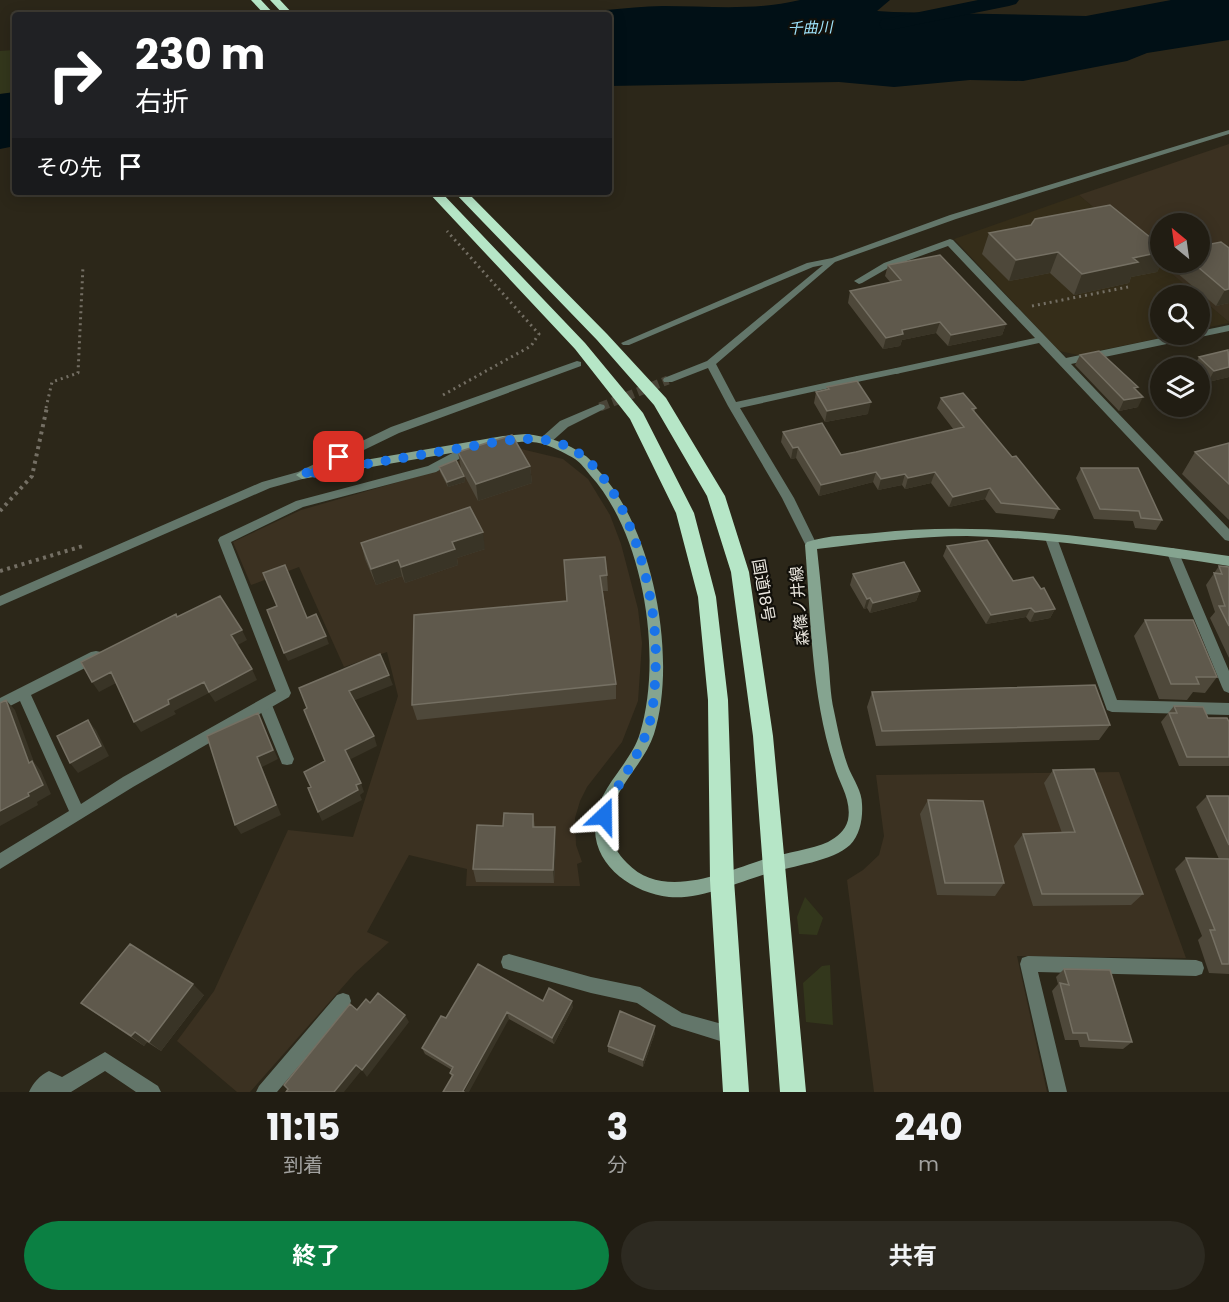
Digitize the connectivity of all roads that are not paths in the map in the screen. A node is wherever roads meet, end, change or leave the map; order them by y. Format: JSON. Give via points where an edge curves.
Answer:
{"nodes":[{"id":1,"x":256,"y":0,"type":"edge"},
{"id":2,"x":275,"y":0,"type":"edge"},
{"id":3,"x":267,"y":12,"type":"edge"},
{"id":4,"x":286,"y":12,"type":"edge"},
{"id":5,"x":1229,"y":132,"type":"edge"},
{"id":6,"x":437,"y":195,"type":"edge"},
{"id":7,"x":463,"y":195,"type":"edge"},
{"id":8,"x":834,"y":260,"type":"junction"},
{"id":9,"x":859,"y":281,"type":"dead end"},
{"id":10,"x":1229,"y":328,"type":"edge"},
{"id":11,"x":1210,"y":332,"type":"edge"},
{"id":12,"x":1042,"y":339,"type":"junction"},
{"id":13,"x":626,"y":344,"type":"dead end"},
{"id":14,"x":1150,"y":344,"type":"edge"},
{"id":15,"x":578,"y":355,"type":"junction"},
{"id":16,"x":1063,"y":362,"type":"junction"},
{"id":17,"x":711,"y":363,"type":"junction"},
{"id":18,"x":668,"y":380,"type":"tunnel mouth"},
{"id":19,"x":600,"y":406,"type":"tunnel mouth"},
{"id":20,"x":733,"y":406,"type":"junction"},
{"id":21,"x":546,"y":440,"type":"junction"},
{"id":22,"x":472,"y":447,"type":"junction"},
{"id":23,"x":302,"y":475,"type":"junction"},
{"id":24,"x":1229,"y":537,"type":"edge"},
{"id":25,"x":1051,"y":538,"type":"junction"},
{"id":26,"x":811,"y":545,"type":"junction"},
{"id":27,"x":1173,"y":553,"type":"junction"},
{"id":28,"x":1229,"y":561,"type":"edge"},
{"id":29,"x":5,"y":599,"type":"edge"},
{"id":30,"x":0,"y":612,"type":"edge"},
{"id":31,"x":105,"y":651,"type":"edge"},
{"id":32,"x":1229,"y":687,"type":"edge"},
{"id":33,"x":23,"y":693,"type":"junction"},
{"id":34,"x":0,"y":705,"type":"edge"},
{"id":35,"x":265,"y":705,"type":"junction"},
{"id":36,"x":1229,"y":709,"type":"edge"},
{"id":37,"x":287,"y":759,"type":"dead end"},
{"id":38,"x":78,"y":814,"type":"junction"},
{"id":39,"x":0,"y":862,"type":"edge"},
{"id":40,"x":776,"y":863,"type":"junction"},
{"id":41,"x":722,"y":880,"type":"junction"},
{"id":42,"x":509,"y":962,"type":"dead end"},
{"id":43,"x":1196,"y":968,"type":"dead end"},
{"id":44,"x":343,"y":1001,"type":"dead end"},
{"id":45,"x":733,"y":1036,"type":"junction"},
{"id":46,"x":38,"y":1092,"type":"edge"},
{"id":47,"x":152,"y":1092,"type":"edge"},
{"id":48,"x":265,"y":1092,"type":"edge"},
{"id":49,"x":736,"y":1092,"type":"edge"},
{"id":50,"x":794,"y":1092,"type":"edge"},
{"id":51,"x":1058,"y":1092,"type":"edge"}],
"edges":[{"from":1,"to":3,"type":"highway"},
{"from":2,"to":4,"type":"highway"},
{"from":5,"to":8,"type":"street","via":[[953,218]]},
{"from":6,"to":15,"type":"highway"},
{"from":7,"to":40,"type":"highway","name":"国道18号","via":[[660,402],[716,496],[740,572]]},
{"from":8,"to":13,"type":"street","via":[[810,266]]},
{"from":8,"to":17,"type":"street"},
{"from":9,"to":12,"type":"street","via":[[887,265],[950,242]]},
{"from":10,"to":11,"type":"street"},
{"from":12,"to":16,"type":"street"},
{"from":12,"to":20,"type":"street"},
{"from":14,"to":16,"type":"street"},
{"from":15,"to":23,"type":"street","via":[[395,430]]},
{"from":15,"to":41,"type":"highway","via":[[637,417],[685,513],[707,597],[718,700]]},
{"from":16,"to":24,"type":"street"},
{"from":17,"to":18,"type":"street"},
{"from":17,"to":20,"type":"street"},
{"from":19,"to":21,"type":"street","via":[[564,424]]},
{"from":20,"to":26,"type":"street"},
{"from":21,"to":22,"type":"street","via":[[509,440]]},
{"from":21,"to":41,"type":"street","name":"森篠ノ井線","via":[[589,461],[619,502],[642,563],[654,623],[653,706],[647,735],[608,803],[602,828],[607,846],[618,865],[636,881],[661,888],[692,889]]},
{"from":22,"to":23,"type":"street"},
{"from":22,"to":35,"type":"street","via":[[432,469],[300,504],[224,540],[284,693]]},
{"from":23,"to":29,"type":"street","via":[[266,485]]},
{"from":25,"to":26,"type":"street","name":"森篠ノ井線","via":[[967,531],[914,532]]},
{"from":25,"to":27,"type":"street","name":"森篠ノ井線"},
{"from":25,"to":36,"type":"street","via":[[1112,706]]},
{"from":26,"to":40,"type":"street","name":"森篠ノ井線","via":[[826,708],[841,766],[855,800],[855,821],[846,839],[828,850]]},
{"from":27,"to":28,"type":"street","name":"森篠ノ井線"},
{"from":27,"to":32,"type":"street"},
{"from":29,"to":30,"type":"street"},
{"from":31,"to":33,"type":"street"},
{"from":33,"to":34,"type":"street"},
{"from":33,"to":38,"type":"street"},
{"from":35,"to":37,"type":"street"},
{"from":35,"to":38,"type":"street"},
{"from":38,"to":39,"type":"street"},
{"from":40,"to":41,"type":"street","name":"森篠ノ井線"},
{"from":40,"to":50,"type":"highway","name":"国道18号"},
{"from":41,"to":45,"type":"highway"},
{"from":42,"to":45,"type":"street","via":[[640,995],[678,1020]]},
{"from":43,"to":51,"type":"street","via":[[1028,964]]},
{"from":44,"to":48,"type":"street"},
{"from":45,"to":49,"type":"highway"},
{"from":46,"to":47,"type":"street","via":[[49,1080],[63,1087],[105,1061]]}]}
